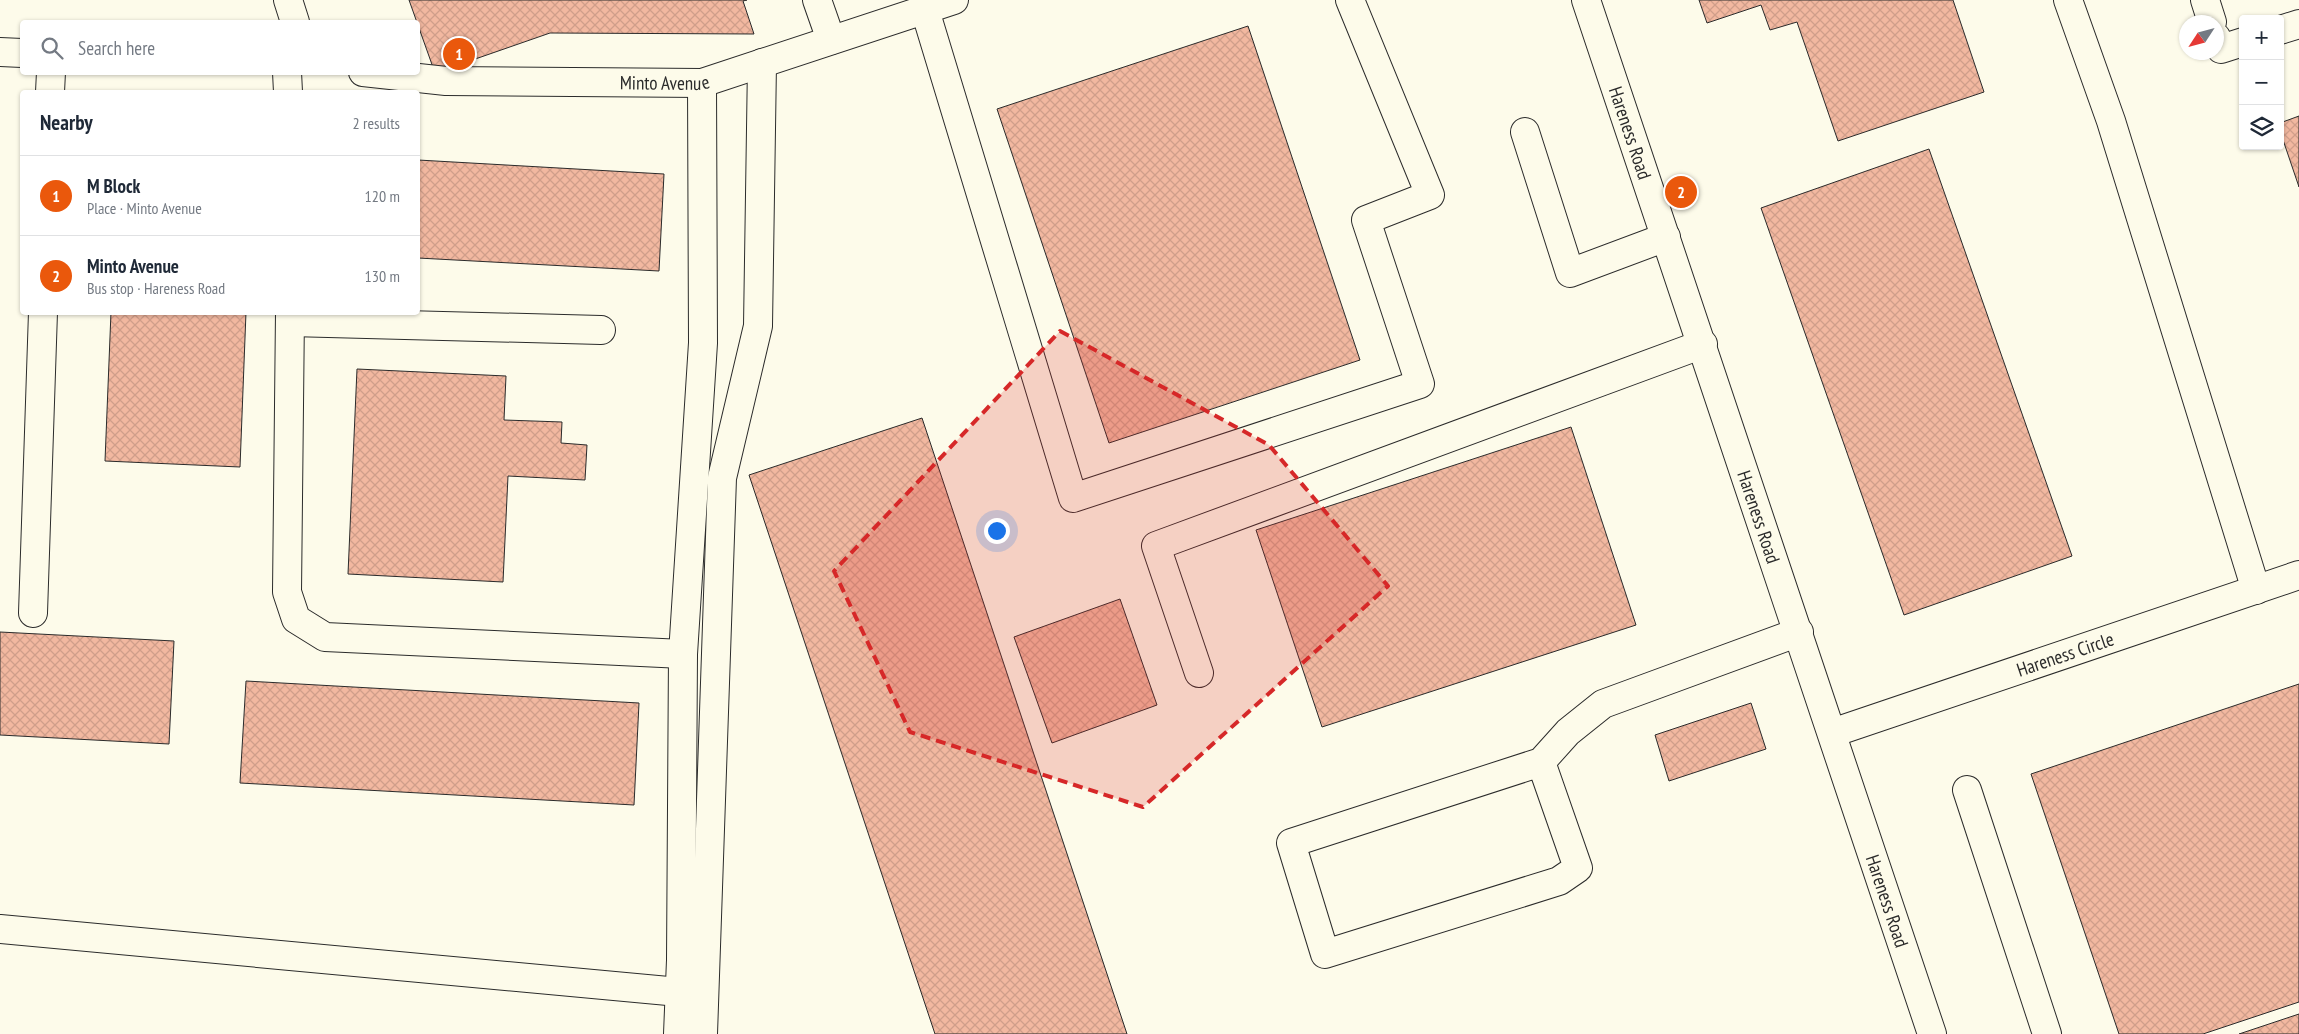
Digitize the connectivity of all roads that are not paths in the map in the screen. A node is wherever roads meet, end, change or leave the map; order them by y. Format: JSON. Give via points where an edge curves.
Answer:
{"nodes":[{"id":1,"x":288,"y":0,"type":"edge"},
{"id":2,"x":817,"y":0,"type":"edge"},
{"id":3,"x":954,"y":0,"type":"edge"},
{"id":4,"x":1350,"y":0,"type":"edge"},
{"id":5,"x":1586,"y":0,"type":"edge"},
{"id":6,"x":2068,"y":0,"type":"edge"},
{"id":7,"x":2204,"y":0,"type":"edge"},
{"id":8,"x":925,"y":10,"type":"junction"},
{"id":9,"x":2209,"y":15,"type":"edge"},
{"id":10,"x":295,"y":20,"type":"edge"},
{"id":11,"x":2299,"y":24,"type":"edge"},
{"id":12,"x":2284,"y":29,"type":"edge"},
{"id":13,"x":832,"y":40,"type":"junction"},
{"id":14,"x":2239,"y":43,"type":"edge"},
{"id":15,"x":2224,"y":48,"type":"edge"},
{"id":16,"x":0,"y":52,"type":"edge"},
{"id":17,"x":20,"y":53,"type":"edge"},
{"id":18,"x":762,"y":63,"type":"junction"},
{"id":19,"x":51,"y":75,"type":"edge"},
{"id":20,"x":287,"y":75,"type":"edge"},
{"id":21,"x":390,"y":75,"type":"edge"},
{"id":22,"x":702,"y":83,"type":"junction"},
{"id":23,"x":50,"y":90,"type":"edge"},
{"id":24,"x":288,"y":90,"type":"edge"},
{"id":25,"x":1525,"y":132,"type":"dead end"},
{"id":26,"x":1666,"y":237,"type":"junction"},
{"id":27,"x":43,"y":315,"type":"edge"},
{"id":28,"x":290,"y":317,"type":"edge"},
{"id":29,"x":601,"y":330,"type":"dead end"},
{"id":30,"x":1703,"y":344,"type":"junction"},
{"id":31,"x":2299,"y":575,"type":"edge"},
{"id":32,"x":2256,"y":590,"type":"junction"},
{"id":33,"x":33,"y":613,"type":"dead end"},
{"id":34,"x":1799,"y":632,"type":"junction"},
{"id":35,"x":683,"y":654,"type":"junction"},
{"id":36,"x":1199,"y":673,"type":"dead end"},
{"id":37,"x":1832,"y":733,"type":"junction"},
{"id":38,"x":1541,"y":762,"type":"junction"},
{"id":39,"x":1967,"y":790,"type":"dead end"},
{"id":40,"x":0,"y":929,"type":"edge"},
{"id":41,"x":679,"y":992,"type":"junction"},
{"id":42,"x":678,"y":1034,"type":"edge"},
{"id":43,"x":703,"y":1034,"type":"edge"},
{"id":44,"x":1932,"y":1034,"type":"edge"},
{"id":45,"x":2047,"y":1034,"type":"edge"}],
"edges":[{"from":1,"to":10,"type":"street"},
{"from":2,"to":13,"type":"street"},
{"from":3,"to":8,"type":"street","name":"Minto Avenue"},
{"from":4,"to":8,"type":"street","via":[[1430,195],[1366,220],[1420,384],[1073,498]]},
{"from":5,"to":26,"type":"street","name":"Hareness Road"},
{"from":6,"to":32,"type":"street","via":[[2114,130]]},
{"from":7,"to":9,"type":"street"},
{"from":8,"to":13,"type":"street","name":"Minto Avenue"},
{"from":11,"to":12,"type":"street"},
{"from":13,"to":18,"type":"street","name":"Minto Avenue"},
{"from":14,"to":15,"type":"street"},
{"from":16,"to":17,"type":"street"},
{"from":18,"to":22,"type":"street","name":"Minto Avenue"},
{"from":18,"to":43,"type":"street","via":[[758,326],[722,478]]},
{"from":19,"to":23,"type":"street"},
{"from":20,"to":24,"type":"street"},
{"from":21,"to":22,"type":"street","name":"Minto Avenue","via":[[446,81]]},
{"from":22,"to":35,"type":"street","via":[[703,343]]},
{"from":25,"to":26,"type":"street","via":[[1570,273]]},
{"from":26,"to":30,"type":"street","name":"Hareness Road"},
{"from":27,"to":33,"type":"street"},
{"from":28,"to":29,"type":"street"},
{"from":28,"to":35,"type":"street","via":[[287,592],[296,619],[325,637]]},
{"from":30,"to":34,"type":"street","name":"Hareness Road"},
{"from":30,"to":36,"type":"street","via":[[1156,546]]},
{"from":31,"to":32,"type":"street","name":"Hareness Circle"},
{"from":32,"to":37,"type":"street","name":"Hareness Circle"},
{"from":34,"to":37,"type":"street","name":"Hareness Road"},
{"from":34,"to":38,"type":"street","via":[[1603,704],[1568,732]]},
{"from":35,"to":41,"type":"street"},
{"from":37,"to":44,"type":"street","name":"Hareness Road"},
{"from":38,"to":38,"type":"street","via":[[1578,868],[1559,881],[1325,954],[1291,843]]},
{"from":39,"to":45,"type":"street"},
{"from":40,"to":41,"type":"street"},
{"from":41,"to":42,"type":"street"}]}
